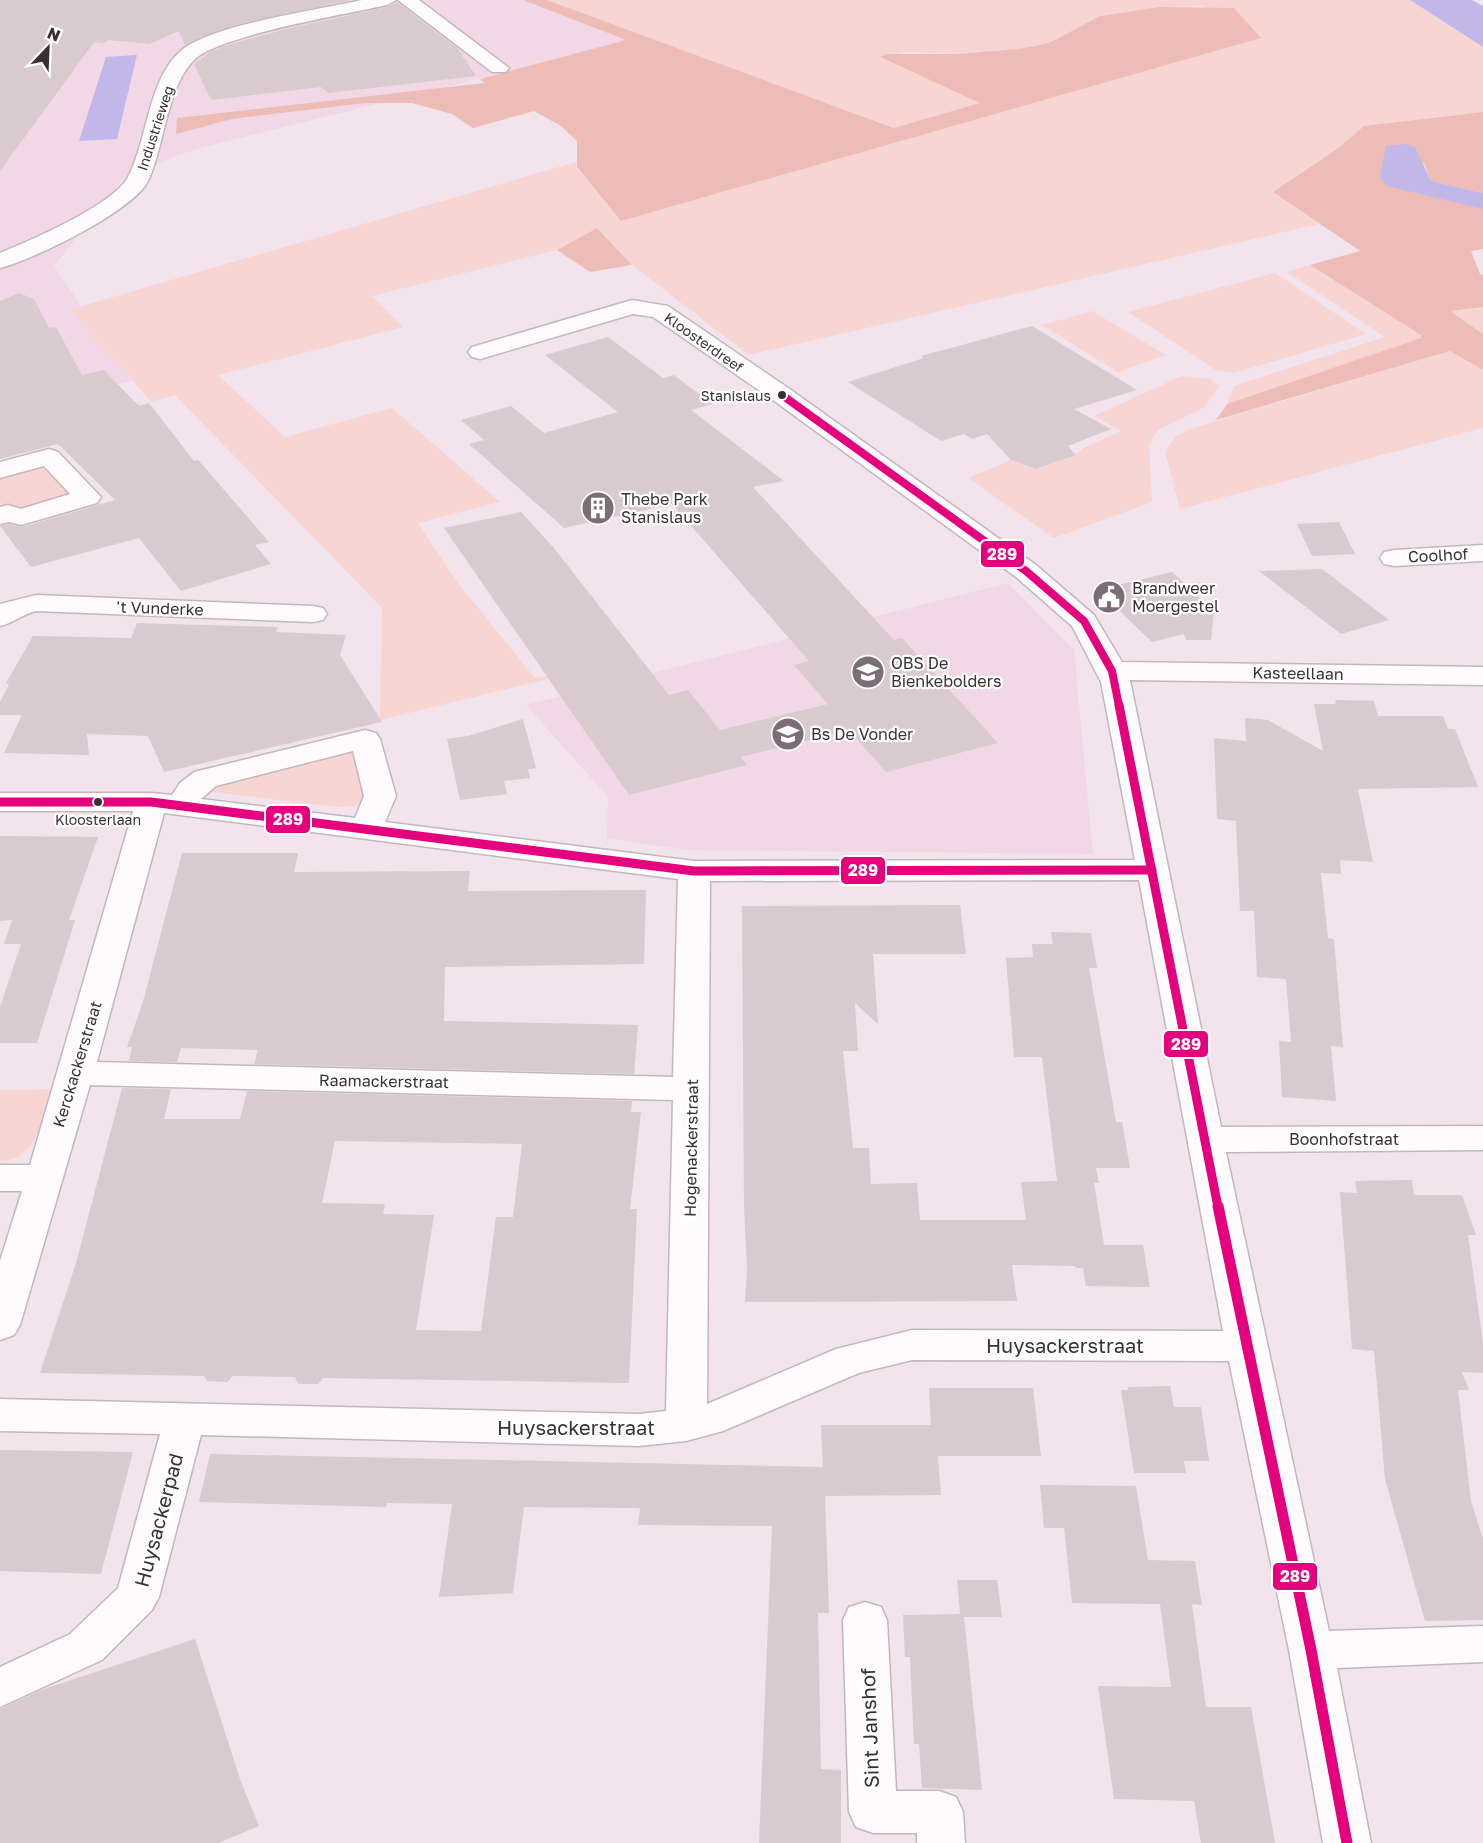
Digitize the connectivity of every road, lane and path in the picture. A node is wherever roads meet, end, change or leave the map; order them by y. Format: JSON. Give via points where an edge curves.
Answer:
{"nodes":[{"id":1,"x":387,"y":0,"type":"edge"},
{"id":2,"x":407,"y":0,"type":"edge"},
{"id":3,"x":499,"y":68,"type":"dead end"},
{"id":4,"x":0,"y":261,"type":"edge"},
{"id":5,"x":480,"y":352,"type":"dead end"},
{"id":6,"x":0,"y":470,"type":"edge"},
{"id":7,"x":0,"y":516,"type":"edge"},
{"id":8,"x":1483,"y":553,"type":"edge"},
{"id":9,"x":1394,"y":558,"type":"dead end"},
{"id":10,"x":3,"y":609,"type":"edge"},
{"id":11,"x":313,"y":614,"type":"dead end"},
{"id":12,"x":1112,"y":670,"type":"junction"},
{"id":13,"x":1483,"y":676,"type":"edge"},
{"id":14,"x":0,"y":802,"type":"edge"},
{"id":15,"x":167,"y":804,"type":"junction"},
{"id":16,"x":366,"y":829,"type":"junction"},
{"id":17,"x":1152,"y":870,"type":"junction"},
{"id":18,"x":694,"y":871,"type":"junction"},
{"id":19,"x":76,"y":1073,"type":"junction"},
{"id":20,"x":692,"y":1089,"type":"junction"},
{"id":21,"x":1483,"y":1138,"type":"edge"},
{"id":22,"x":1205,"y":1140,"type":"junction"},
{"id":23,"x":0,"y":1178,"type":"edge"},
{"id":24,"x":42,"y":1178,"type":"junction"},
{"id":25,"x":0,"y":1326,"type":"edge"},
{"id":26,"x":1246,"y":1346,"type":"junction"},
{"id":27,"x":0,"y":1415,"type":"edge"},
{"id":28,"x":184,"y":1421,"type":"junction"},
{"id":29,"x":686,"y":1425,"type":"junction"},
{"id":30,"x":865,"y":1620,"type":"dead end"},
{"id":31,"x":1483,"y":1644,"type":"edge"},
{"id":32,"x":1311,"y":1650,"type":"junction"},
{"id":33,"x":0,"y":1688,"type":"edge"},
{"id":34,"x":941,"y":1843,"type":"edge"},
{"id":35,"x":1347,"y":1843,"type":"edge"}],
"edges":[{"from":1,"to":4,"type":"street","name":"Industrieweg","via":[[225,36],[190,53],[174,71],[137,182],[110,206]]},
{"from":2,"to":3,"type":"street"},
{"from":5,"to":12,"type":"street","name":"Kloosterdreef","via":[[632,307],[660,311],[1010,558],[1084,621]]},
{"from":6,"to":7,"type":"street","via":[[49,457],[88,497],[21,517],[8,513]]},
{"from":8,"to":9,"type":"street","name":"Coolhof"},
{"from":10,"to":11,"type":"street","name":"'t Vunderke","via":[[36,603]]},
{"from":12,"to":13,"type":"street","name":"Kasteellaan"},
{"from":12,"to":17,"type":"street"},
{"from":14,"to":15,"type":"street"},
{"from":15,"to":16,"type":"street"},
{"from":15,"to":16,"type":"street","via":[[205,779],[365,739],[380,796]]},
{"from":15,"to":19,"type":"street","name":"Kerckackerstraat"},
{"from":16,"to":18,"type":"street"},
{"from":17,"to":18,"type":"street"},
{"from":17,"to":22,"type":"street"},
{"from":18,"to":20,"type":"street","name":"Hogenackerstraat"},
{"from":19,"to":20,"type":"street","name":"Raamackerstraat"},
{"from":19,"to":24,"type":"street","name":"Kerckackerstraat"},
{"from":20,"to":29,"type":"street","name":"Hogenackerstraat"},
{"from":21,"to":22,"type":"street","name":"Boonhofstraat"},
{"from":22,"to":26,"type":"street"},
{"from":23,"to":24,"type":"street"},
{"from":24,"to":25,"type":"street","name":"Kerckackerstraat"},
{"from":26,"to":29,"type":"street","name":"Huysackerstraat","via":[[912,1345],[850,1360],[723,1415]]},
{"from":26,"to":32,"type":"street"},
{"from":27,"to":28,"type":"street","name":"Huysackerstraat"},
{"from":28,"to":29,"type":"street","name":"Huysackerstraat","via":[[639,1431]]},
{"from":28,"to":33,"type":"street","name":"Huysackerpad","via":[[137,1597],[86,1647]]},
{"from":30,"to":34,"type":"street","name":"Sint Janshof","via":[[873,1812],[939,1812]]},
{"from":31,"to":32,"type":"street"},
{"from":32,"to":35,"type":"street"}]}
